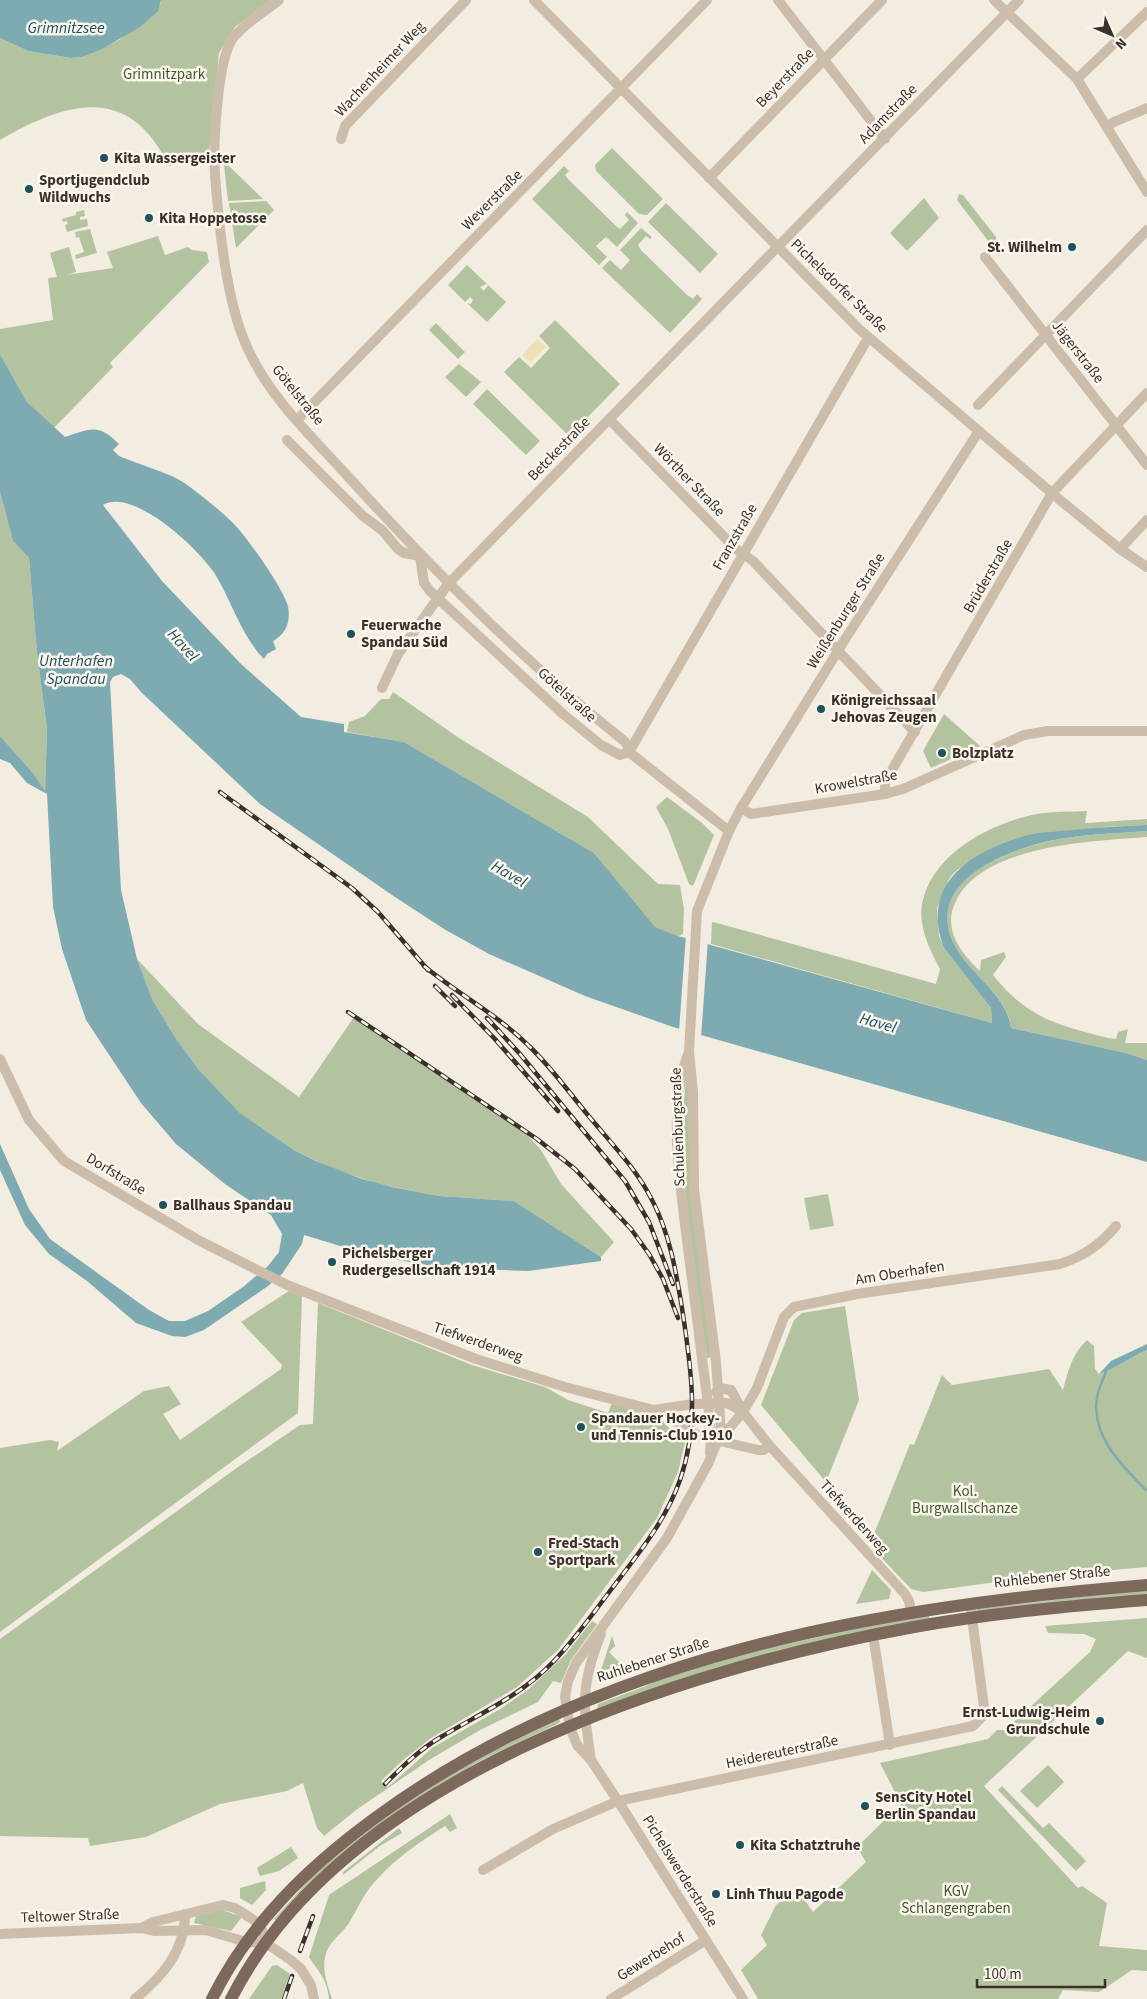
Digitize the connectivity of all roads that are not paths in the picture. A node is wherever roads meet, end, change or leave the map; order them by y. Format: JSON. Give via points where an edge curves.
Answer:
{"nodes":[{"id":1,"x":279,"y":0,"type":"edge"},
{"id":2,"x":466,"y":0,"type":"edge"},
{"id":3,"x":534,"y":0,"type":"edge"},
{"id":4,"x":707,"y":0,"type":"edge"},
{"id":5,"x":778,"y":0,"type":"edge"},
{"id":6,"x":882,"y":0,"type":"edge"},
{"id":7,"x":994,"y":0,"type":"edge"},
{"id":8,"x":1019,"y":0,"type":"edge"},
{"id":9,"x":1147,"y":12,"type":"edge"},
{"id":10,"x":1006,"y":13,"type":"junction"},
{"id":11,"x":824,"y":60,"type":"junction"},
{"id":12,"x":1077,"y":79,"type":"junction"},
{"id":13,"x":622,"y":89,"type":"junction"},
{"id":14,"x":1147,"y":108,"type":"edge"},
{"id":15,"x":1107,"y":127,"type":"junction"},
{"id":16,"x":341,"y":139,"type":"dead end"},
{"id":17,"x":885,"y":139,"type":"junction"},
{"id":18,"x":709,"y":178,"type":"junction"},
{"id":19,"x":1147,"y":192,"type":"edge"},
{"id":20,"x":1147,"y":230,"type":"edge"},
{"id":21,"x":778,"y":249,"type":"junction"},
{"id":22,"x":985,"y":257,"type":"dead end"},
{"id":23,"x":1045,"y":334,"type":"junction"},
{"id":24,"x":868,"y":338,"type":"junction"},
{"id":25,"x":1147,"y":393,"type":"edge"},
{"id":26,"x":978,"y":405,"type":"dead end"},
{"id":27,"x":609,"y":419,"type":"junction"},
{"id":28,"x":297,"y":420,"type":"junction"},
{"id":29,"x":1116,"y":425,"type":"junction"},
{"id":30,"x":979,"y":432,"type":"junction"},
{"id":31,"x":287,"y":440,"type":"dead end"},
{"id":32,"x":1147,"y":465,"type":"edge"},
{"id":33,"x":1052,"y":494,"type":"junction"},
{"id":34,"x":1147,"y":520,"type":"edge"},
{"id":35,"x":1120,"y":549,"type":"junction"},
{"id":36,"x":743,"y":554,"type":"junction"},
{"id":37,"x":420,"y":556,"type":"junction"},
{"id":38,"x":1147,"y":567,"type":"edge"},
{"id":39,"x":448,"y":584,"type":"junction"},
{"id":40,"x":437,"y":598,"type":"junction"},
{"id":41,"x":838,"y":651,"type":"junction"},
{"id":42,"x":382,"y":688,"type":"dead end"},
{"id":43,"x":1147,"y":731,"type":"edge"},
{"id":44,"x":915,"y":732,"type":"junction"},
{"id":45,"x":629,"y":752,"type":"junction"},
{"id":46,"x":885,"y":794,"type":"junction"},
{"id":47,"x":741,"y":808,"type":"junction"},
{"id":48,"x":729,"y":831,"type":"junction"},
{"id":49,"x":689,"y":1051,"type":"junction"},
{"id":50,"x":0,"y":1059,"type":"edge"},
{"id":51,"x":1116,"y":1226,"type":"dead end"},
{"id":52,"x":287,"y":1285,"type":"joint"},
{"id":53,"x":718,"y":1388,"type":"junction"},
{"id":54,"x":708,"y":1403,"type":"junction"},
{"id":55,"x":720,"y":1403,"type":"junction"},
{"id":56,"x":664,"y":1409,"type":"junction"},
{"id":57,"x":743,"y":1412,"type":"junction"},
{"id":58,"x":715,"y":1439,"type":"junction"},
{"id":59,"x":769,"y":1445,"type":"junction"},
{"id":60,"x":1147,"y":1585,"type":"edge"},
{"id":61,"x":1147,"y":1600,"type":"edge"},
{"id":62,"x":970,"y":1603,"type":"junction"},
{"id":63,"x":911,"y":1612,"type":"junction"},
{"id":64,"x":972,"y":1618,"type":"junction"},
{"id":65,"x":605,"y":1624,"type":"junction"},
{"id":66,"x":873,"y":1635,"type":"junction"},
{"id":67,"x":584,"y":1700,"type":"junction"},
{"id":68,"x":566,"y":1708,"type":"junction"},
{"id":69,"x":585,"y":1721,"type":"junction"},
{"id":70,"x":570,"y":1727,"type":"junction"},
{"id":71,"x":890,"y":1745,"type":"junction"},
{"id":72,"x":591,"y":1760,"type":"junction"},
{"id":73,"x":618,"y":1801,"type":"junction"},
{"id":74,"x":483,"y":1870,"type":"dead end"},
{"id":75,"x":185,"y":1914,"type":"junction"},
{"id":76,"x":260,"y":1924,"type":"junction"},
{"id":77,"x":142,"y":1928,"type":"junction"},
{"id":78,"x":185,"y":1929,"type":"junction"},
{"id":79,"x":0,"y":1934,"type":"edge"},
{"id":80,"x":706,"y":1940,"type":"junction"},
{"id":81,"x":246,"y":1942,"type":"junction"},
{"id":82,"x":266,"y":1943,"type":"junction"},
{"id":83,"x":135,"y":1999,"type":"edge"},
{"id":84,"x":212,"y":1999,"type":"edge"},
{"id":85,"x":231,"y":1999,"type":"edge"},
{"id":86,"x":314,"y":1999,"type":"edge"},
{"id":87,"x":611,"y":1999,"type":"edge"},
{"id":88,"x":743,"y":1999,"type":"edge"}],
"edges":[{"from":1,"to":28,"type":"street","name":"Götelstraße","via":[[240,30],[229,46],[218,106],[214,159],[218,207],[238,326],[267,385]]},
{"from":2,"to":16,"type":"street","name":"Wachenheimer Weg","via":[[345,126]]},
{"from":3,"to":13,"type":"street","name":"Pichelsdorfer Straße"},
{"from":4,"to":13,"type":"street","name":"Weverstraße"},
{"from":5,"to":11,"type":"street"},
{"from":6,"to":11,"type":"street","name":"Beyerstraße"},
{"from":7,"to":10,"type":"street"},
{"from":8,"to":10,"type":"street","name":"Adamstraße"},
{"from":9,"to":12,"type":"street"},
{"from":10,"to":12,"type":"street"},
{"from":10,"to":17,"type":"street","name":"Adamstraße"},
{"from":11,"to":17,"type":"street"},
{"from":11,"to":18,"type":"street","name":"Beyerstraße"},
{"from":12,"to":15,"type":"street"},
{"from":13,"to":18,"type":"street","name":"Pichelsdorfer Straße"},
{"from":13,"to":28,"type":"street","name":"Weverstraße"},
{"from":14,"to":15,"type":"street"},
{"from":15,"to":19,"type":"street"},
{"from":17,"to":21,"type":"street","name":"Adamstraße"},
{"from":18,"to":21,"type":"street","name":"Pichelsdorfer Straße"},
{"from":20,"to":23,"type":"street"},
{"from":21,"to":24,"type":"street","name":"Pichelsdorfer Straße"},
{"from":21,"to":27,"type":"street","name":"Betckestraße"},
{"from":22,"to":23,"type":"street","name":"Jägerstraße"},
{"from":23,"to":26,"type":"street"},
{"from":23,"to":29,"type":"street","name":"Jägerstraße"},
{"from":24,"to":30,"type":"street","name":"Pichelsdorfer Straße"},
{"from":24,"to":36,"type":"street","name":"Franzstraße"},
{"from":25,"to":29,"type":"street","name":"Brüderstraße"},
{"from":27,"to":36,"type":"street","name":"Wörther Straße"},
{"from":27,"to":39,"type":"street","name":"Betckestraße"},
{"from":28,"to":37,"type":"street","name":"Götelstraße"},
{"from":29,"to":32,"type":"street","name":"Jägerstraße"},
{"from":29,"to":33,"type":"street","name":"Brüderstraße"},
{"from":30,"to":33,"type":"street","name":"Pichelsdorfer Straße"},
{"from":30,"to":41,"type":"street","name":"Weißenburger Straße"},
{"from":31,"to":37,"type":"street","via":[[398,549]]},
{"from":33,"to":35,"type":"street","name":"Pichelsdorfer Straße"},
{"from":33,"to":44,"type":"street","name":"Brüderstraße"},
{"from":34,"to":35,"type":"street"},
{"from":35,"to":38,"type":"street","name":"Pichelsdorfer Straße"},
{"from":36,"to":41,"type":"street","name":"Wörther Straße"},
{"from":36,"to":45,"type":"street","name":"Franzstraße"},
{"from":37,"to":39,"type":"street","name":"Götelstraße"},
{"from":37,"to":40,"type":"street","name":"Götelstraße","via":[[424,583]]},
{"from":39,"to":40,"type":"street","name":"Betckestraße"},
{"from":39,"to":45,"type":"street","name":"Götelstraße","via":[[568,696],[623,740]]},
{"from":40,"to":42,"type":"street","name":"Betckestraße","via":[[398,654]]},
{"from":40,"to":45,"type":"street","name":"Götelstraße","via":[[601,745],[620,755]]},
{"from":41,"to":44,"type":"street","name":"Wörther Straße"},
{"from":41,"to":47,"type":"street","name":"Weißenburger Straße"},
{"from":43,"to":46,"type":"street","name":"Krowelstraße","via":[[1048,731],[1024,735],[923,782]]},
{"from":44,"to":46,"type":"street","name":"Brüderstraße","via":[[885,782]]},
{"from":45,"to":48,"type":"street","name":"Götelstraße"},
{"from":46,"to":47,"type":"street","name":"Krowelstraße","via":[[751,814]]},
{"from":47,"to":48,"type":"street"},
{"from":48,"to":49,"type":"street","via":[[700,903],[697,919]]},
{"from":49,"to":53,"type":"street","name":"Schulenburgstraße","via":[[693,1085],[694,1189]]},
{"from":49,"to":54,"type":"street","name":"Schulenburgstraße","via":[[679,1094],[680,1182]]},
{"from":50,"to":52,"type":"street","name":"Dorfstraße","via":[[29,1120],[64,1161],[138,1206]]},
{"from":51,"to":57,"type":"street","name":"Am Oberhafen","via":[[1101,1244],[1060,1264],[857,1294],[794,1307],[784,1317],[757,1388]]},
{"from":52,"to":56,"type":"street","name":"Tiefwerderweg","via":[[476,1359],[636,1406]]},
{"from":53,"to":54,"type":"street"},
{"from":53,"to":55,"type":"street","name":"Schulenburgstraße"},
{"from":53,"to":57,"type":"street","name":"Tiefwerderweg","via":[[731,1390]]},
{"from":54,"to":55,"type":"street","name":"Tiefwerderweg"},
{"from":54,"to":56,"type":"street","name":"Tiefwerderweg"},
{"from":54,"to":58,"type":"street","name":"Schulenburgstraße"},
{"from":55,"to":57,"type":"street","name":"Tiefwerderweg","via":[[727,1402]]},
{"from":55,"to":58,"type":"street","name":"Schulenburgstraße"},
{"from":56,"to":58,"type":"street","via":[[685,1430]]},
{"from":57,"to":58,"type":"street"},
{"from":57,"to":59,"type":"street","name":"Tiefwerderweg"},
{"from":58,"to":59,"type":"street","via":[[758,1450]]},
{"from":58,"to":65,"type":"street","name":"Schulenburgstraße","via":[[709,1462],[666,1538]]},
{"from":59,"to":63,"type":"street","name":"Tiefwerderweg","via":[[905,1594]]},
{"from":60,"to":62,"type":"main road","name":"Ruhlebener Straße"},
{"from":61,"to":64,"type":"main road","name":"Ruhlebener Straße"},
{"from":62,"to":63,"type":"main road","name":"Ruhlebener Straße"},
{"from":62,"to":64,"type":"street","name":"Heidereuterstraße"},
{"from":63,"to":67,"type":"main road","name":"Ruhlebener Straße","via":[[740,1650],[650,1676]]},
{"from":64,"to":66,"type":"main road","name":"Ruhlebener Straße"},
{"from":64,"to":71,"type":"street","name":"Heidereuterstraße","via":[[985,1705],[982,1719],[973,1726]]},
{"from":65,"to":67,"type":"street","name":"Schulenburgstraße","via":[[586,1678]]},
{"from":65,"to":68,"type":"street","name":"Schulenburgstraße","via":[[572,1672],[566,1690]]},
{"from":66,"to":69,"type":"main road","name":"Ruhlebener Straße","via":[[714,1676]]},
{"from":66,"to":71,"type":"street"},
{"from":67,"to":68,"type":"main road","name":"Ruhlebener Straße"},
{"from":67,"to":69,"type":"street","name":"Schulenburgstraße"},
{"from":68,"to":70,"type":"street","name":"Pichelswerderstraße"},
{"from":68,"to":76,"type":"main road","name":"Ruhlebener Straße","via":[[470,1756],[401,1799],[316,1865]]},
{"from":69,"to":70,"type":"main road","name":"Ruhlebener Straße"},
{"from":69,"to":72,"type":"street","name":"Pichelswerderstraße"},
{"from":70,"to":72,"type":"street","name":"Pichelswerderstraße","via":[[577,1744]]},
{"from":70,"to":82,"type":"main road","name":"Ruhlebener Straße","via":[[477,1772],[376,1834],[309,1892]]},
{"from":71,"to":73,"type":"street","name":"Heidereuterstraße"},
{"from":72,"to":73,"type":"street","name":"Pichelswerderstraße"},
{"from":73,"to":74,"type":"street","name":"Heidereuterstraße","via":[[553,1829]]},
{"from":73,"to":80,"type":"street","name":"Pichelswerderstraße"},
{"from":75,"to":76,"type":"street","name":"Teltower Straße","via":[[223,1905],[235,1908]]},
{"from":75,"to":77,"type":"street","name":"Teltower Straße"},
{"from":75,"to":78,"type":"street"},
{"from":76,"to":81,"type":"main road","name":"Ruhlebener Straße"},
{"from":76,"to":82,"type":"street"},
{"from":77,"to":78,"type":"street","name":"Teltower Straße","via":[[154,1931]]},
{"from":77,"to":79,"type":"street","name":"Teltower Straße"},
{"from":78,"to":81,"type":"street","name":"Teltower Straße","via":[[206,1930]]},
{"from":78,"to":83,"type":"street","via":[[167,1968]]},
{"from":80,"to":87,"type":"street","name":"Gewerbehof"},
{"from":80,"to":88,"type":"street","name":"Pichelswerderstraße"},
{"from":81,"to":82,"type":"street","name":"Teltower Straße"},
{"from":81,"to":84,"type":"main road","name":"Ruhlebener Straße"},
{"from":82,"to":85,"type":"main road","name":"Ruhlebener Straße"},
{"from":82,"to":86,"type":"street","bridge":true,"via":[[301,1968],[311,1985]]}]}
